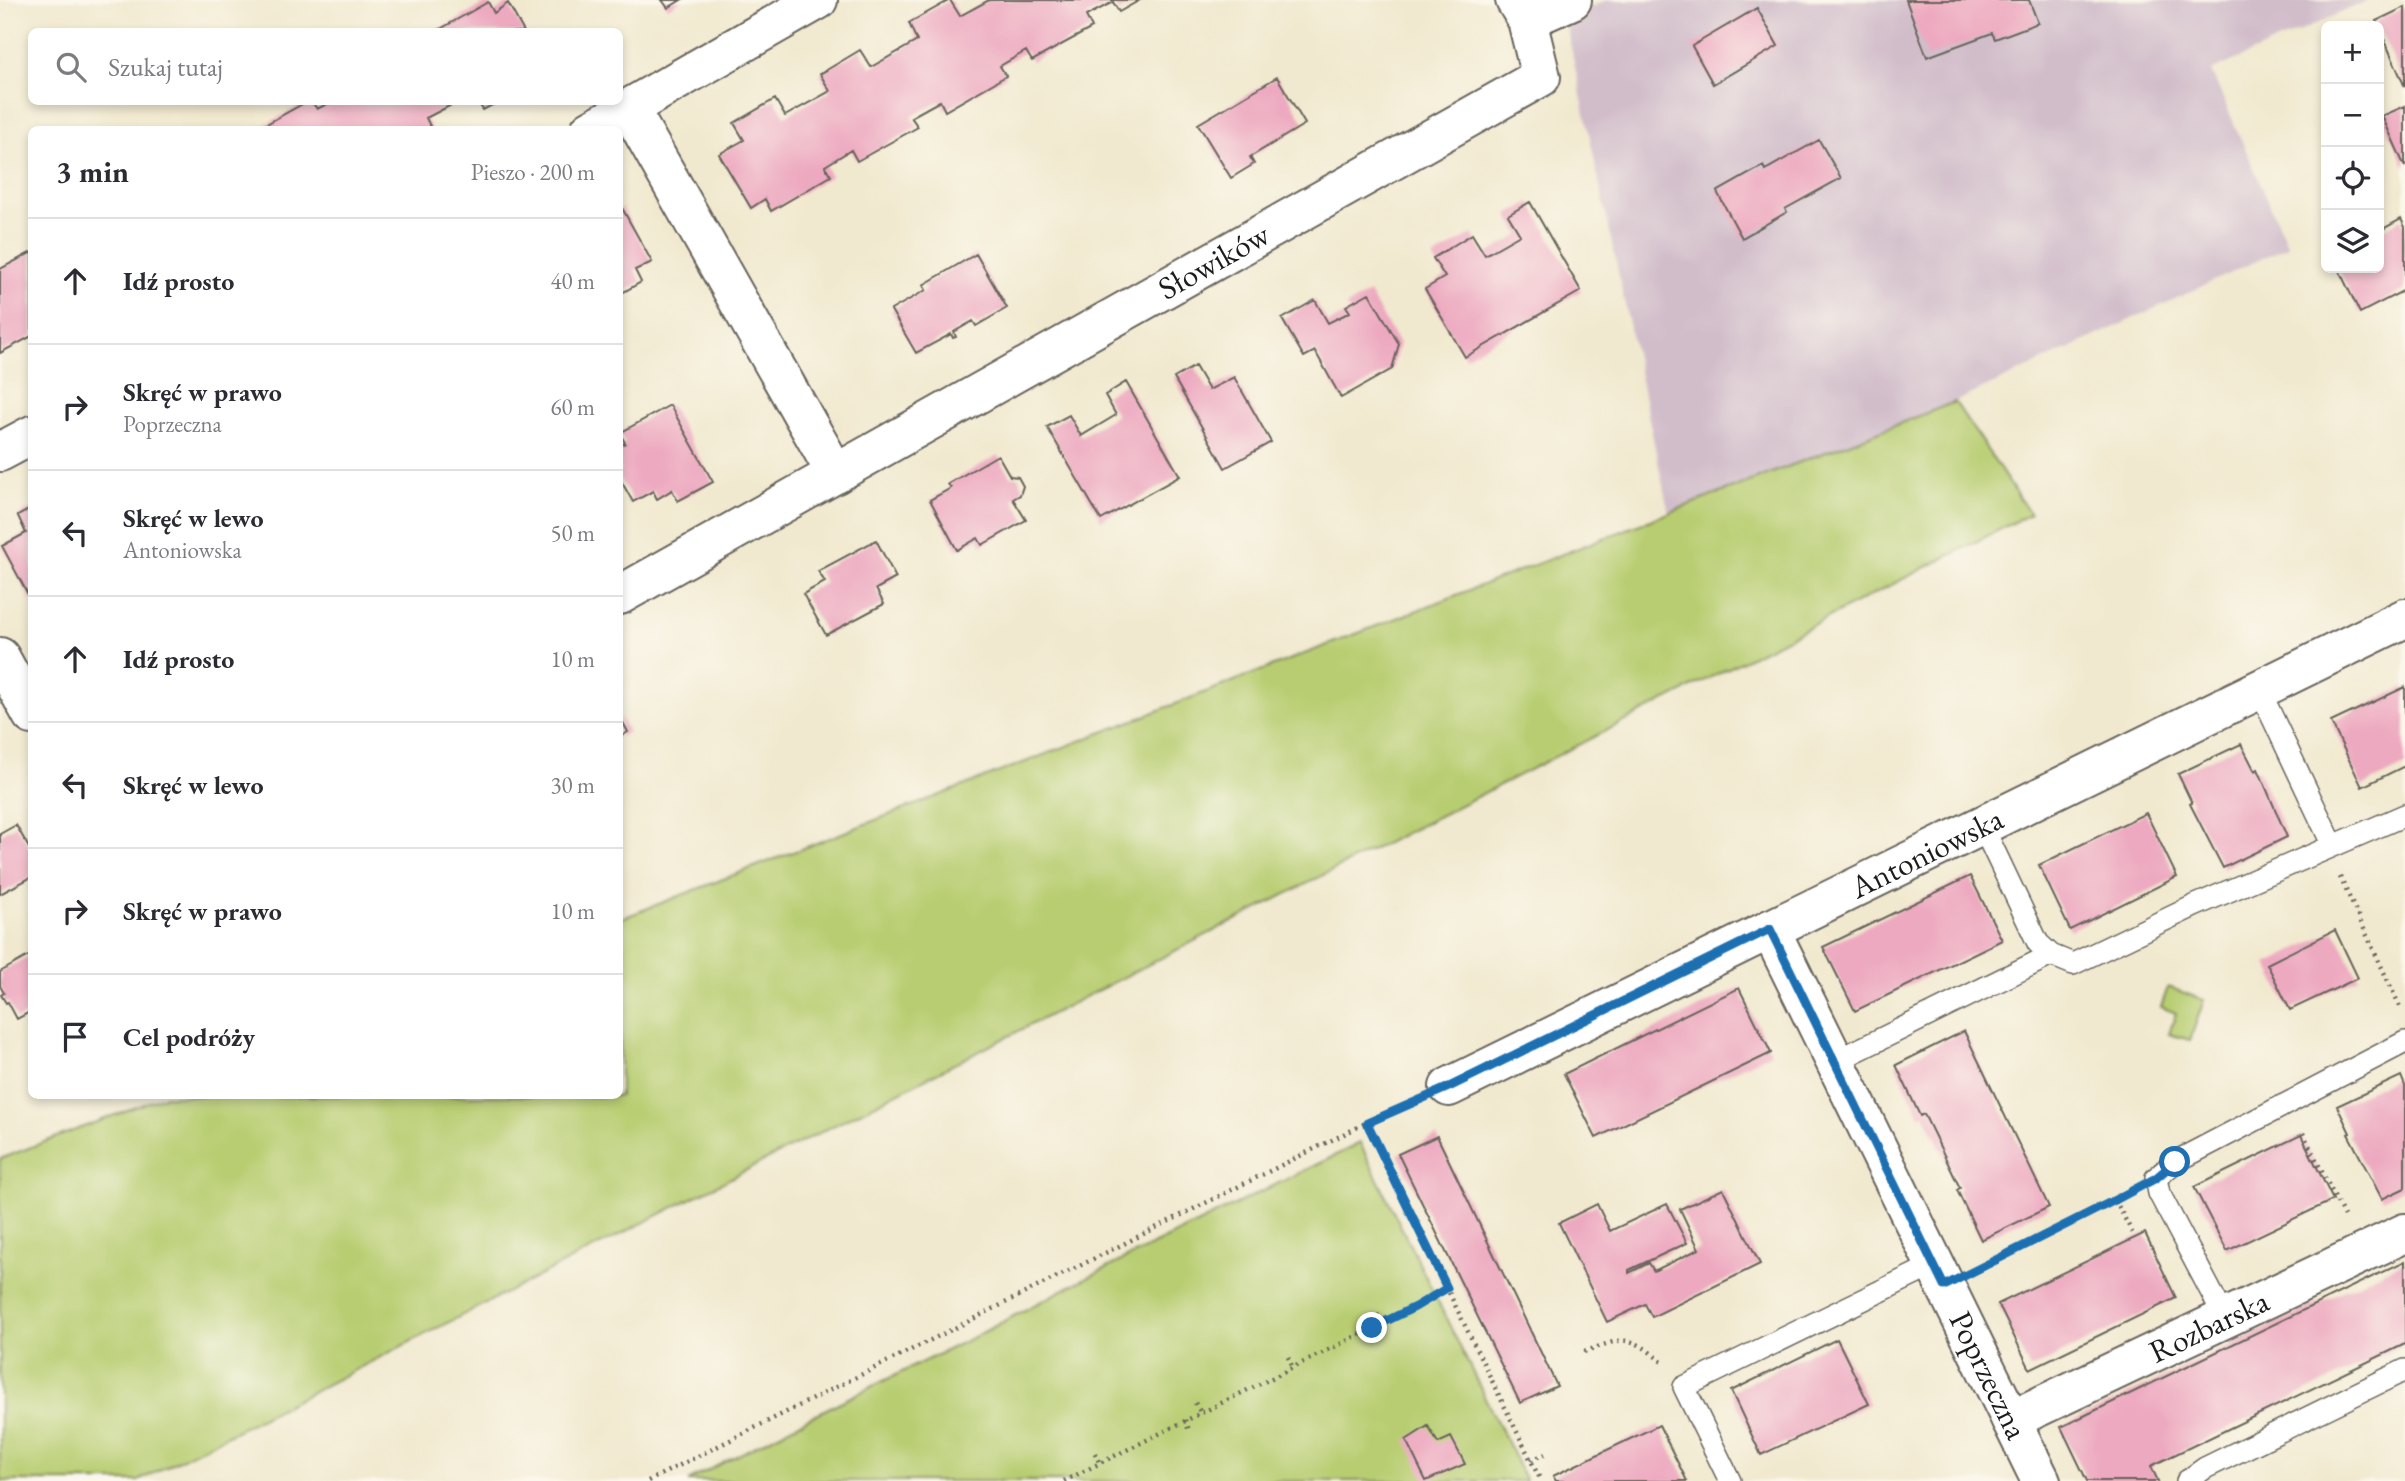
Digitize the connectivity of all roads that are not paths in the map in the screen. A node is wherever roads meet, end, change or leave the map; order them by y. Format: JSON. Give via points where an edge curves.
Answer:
{"nodes":[{"id":1,"x":818,"y":0,"type":"edge"},
{"id":2,"x":1572,"y":0,"type":"edge"},
{"id":3,"x":1521,"y":10,"type":"edge"},
{"id":4,"x":629,"y":108,"type":"junction"},
{"id":5,"x":597,"y":126,"type":"edge"},
{"id":6,"x":28,"y":437,"type":"edge"},
{"id":7,"x":0,"y":452,"type":"edge"},
{"id":8,"x":836,"y":474,"type":"junction"},
{"id":9,"x":623,"y":593,"type":"edge"},
{"id":10,"x":2405,"y":618,"type":"edge"},
{"id":11,"x":0,"y":657,"type":"edge"},
{"id":12,"x":2259,"y":689,"type":"junction"},
{"id":13,"x":28,"y":708,"type":"edge"},
{"id":14,"x":2405,"y":815,"type":"edge"},
{"id":15,"x":1982,"y":825,"type":"junction"},
{"id":16,"x":2333,"y":846,"type":"junction"},
{"id":17,"x":1770,"y":929,"type":"junction"},
{"id":18,"x":2051,"y":955,"type":"junction"},
{"id":19,"x":2405,"y":1042,"type":"edge"},
{"id":20,"x":1834,"y":1062,"type":"junction"},
{"id":21,"x":1449,"y":1087,"type":"road end"},
{"id":22,"x":2405,"y":1233,"type":"edge"},
{"id":23,"x":1939,"y":1275,"type":"junction"},
{"id":24,"x":2225,"y":1318,"type":"junction"},
{"id":25,"x":2405,"y":1370,"type":"edge"},
{"id":26,"x":2011,"y":1420,"type":"junction"},
{"id":27,"x":1730,"y":1481,"type":"edge"},
{"id":28,"x":2041,"y":1481,"type":"edge"},
{"id":29,"x":2187,"y":1481,"type":"edge"}],
"edges":[{"from":1,"to":4,"type":"street"},
{"from":2,"to":3,"type":"street","name":"Słowików"},
{"from":3,"to":8,"type":"street","name":"Słowików","via":[[1541,77]]},
{"from":4,"to":5,"type":"street"},
{"from":4,"to":8,"type":"street"},
{"from":6,"to":7,"type":"street"},
{"from":8,"to":9,"type":"street","name":"Słowików"},
{"from":10,"to":12,"type":"street","name":"Antoniowska"},
{"from":11,"to":13,"type":"street"},
{"from":12,"to":15,"type":"street","name":"Antoniowska"},
{"from":12,"to":16,"type":"lane"},
{"from":14,"to":16,"type":"lane"},
{"from":15,"to":17,"type":"street","name":"Antoniowska"},
{"from":15,"to":18,"type":"lane","via":[[2038,943]]},
{"from":16,"to":18,"type":"lane","via":[[2073,964]]},
{"from":17,"to":20,"type":"street","name":"Poprzeczna"},
{"from":17,"to":21,"type":"street","name":"Antoniowska"},
{"from":18,"to":20,"type":"lane"},
{"from":19,"to":24,"type":"lane","via":[[2175,1162],[2156,1178],[2159,1193]]},
{"from":20,"to":23,"type":"street","name":"Poprzeczna"},
{"from":22,"to":24,"type":"street","name":"Rozbarska"},
{"from":23,"to":26,"type":"street","name":"Poprzeczna"},
{"from":23,"to":27,"type":"lane","via":[[1684,1387]]},
{"from":24,"to":26,"type":"street","name":"Rozbarska"},
{"from":25,"to":29,"type":"lane"},
{"from":26,"to":28,"type":"street","name":"Poprzeczna"}]}
